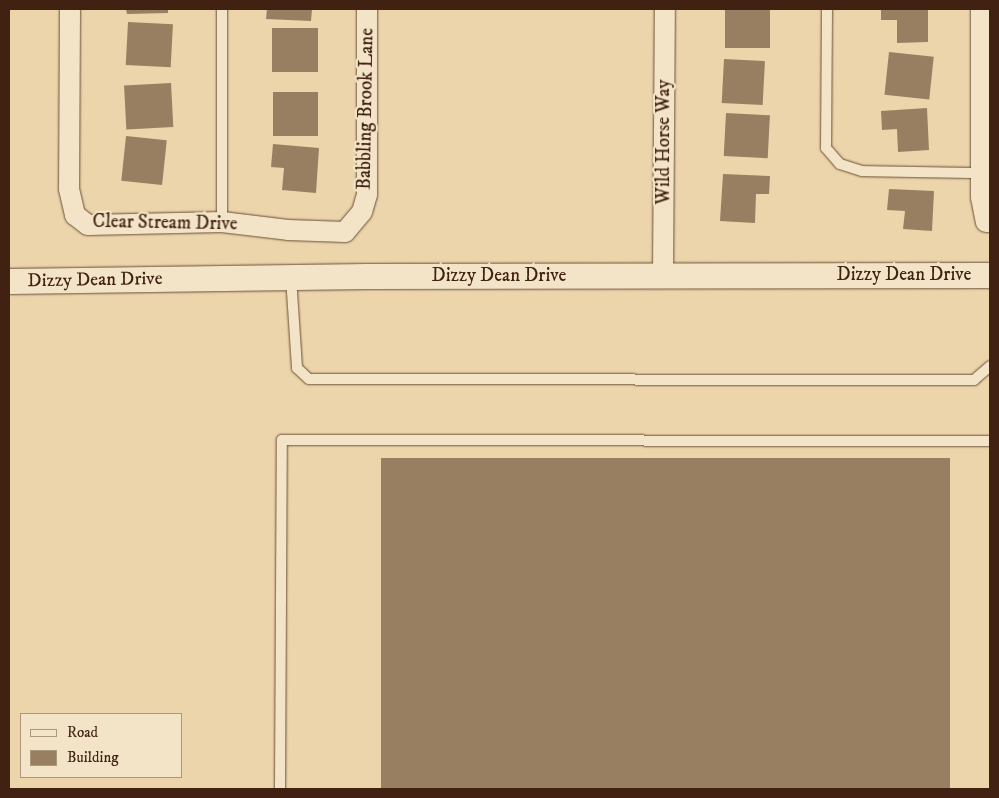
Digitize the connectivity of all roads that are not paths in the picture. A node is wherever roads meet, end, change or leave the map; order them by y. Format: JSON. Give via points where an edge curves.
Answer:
{"nodes":[{"id":1,"x":70,"y":9,"type":"edge"},
{"id":2,"x":222,"y":9,"type":"edge"},
{"id":3,"x":367,"y":9,"type":"edge"},
{"id":4,"x":665,"y":9,"type":"edge"},
{"id":5,"x":827,"y":9,"type":"edge"},
{"id":6,"x":981,"y":9,"type":"edge"},
{"id":7,"x":981,"y":173,"type":"junction"},
{"id":8,"x":222,"y":222,"type":"junction"},
{"id":9,"x":988,"y":222,"type":"edge"},
{"id":10,"x":345,"y":232,"type":"joint"},
{"id":11,"x":990,"y":275,"type":"edge"},
{"id":12,"x":663,"y":276,"type":"junction"},
{"id":13,"x":291,"y":277,"type":"junction"},
{"id":14,"x":9,"y":281,"type":"edge"},
{"id":15,"x":990,"y":366,"type":"edge"},
{"id":16,"x":990,"y":441,"type":"edge"},
{"id":17,"x":280,"y":789,"type":"edge"}],
"edges":[{"from":1,"to":8,"type":"street","name":"Clear Stream Drive","via":[[69,189],[75,215],[88,225]]},
{"from":2,"to":8,"type":"lane"},
{"from":3,"to":10,"type":"street","name":"Babbling Brook Lane","via":[[367,195],[362,212]]},
{"from":4,"to":12,"type":"street","name":"Wild Horse Way"},
{"from":5,"to":7,"type":"lane","via":[[826,148],[840,164],[862,172]]},
{"from":6,"to":7,"type":"street"},
{"from":7,"to":9,"type":"street","via":[[981,197]]},
{"from":8,"to":10,"type":"street","name":"Clear Stream Drive","via":[[288,230]]},
{"from":11,"to":12,"type":"street","name":"Dizzy Dean Drive"},
{"from":12,"to":13,"type":"street","name":"Dizzy Dean Drive"},
{"from":13,"to":14,"type":"street","name":"Dizzy Dean Drive"},
{"from":13,"to":15,"type":"lane","via":[[297,368],[309,378],[974,380]]},
{"from":16,"to":17,"type":"lane","via":[[282,440]]}]}
